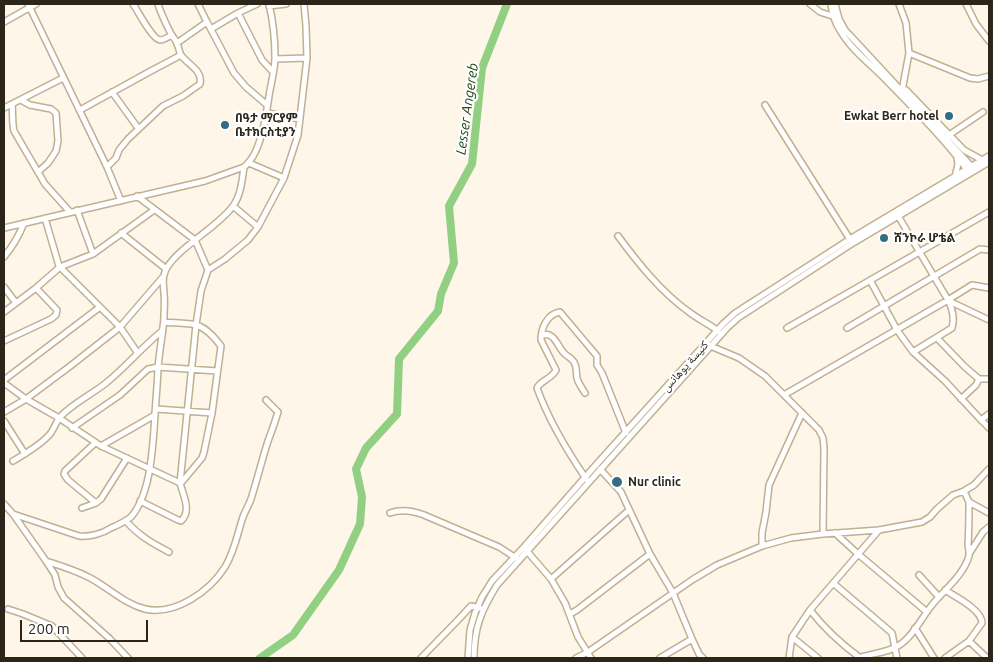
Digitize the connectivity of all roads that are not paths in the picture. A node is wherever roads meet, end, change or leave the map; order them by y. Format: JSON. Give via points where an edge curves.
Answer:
{"nodes":[{"id":1,"x":36,"y":4,"type":"edge"},
{"id":2,"x":133,"y":4,"type":"edge"},
{"id":3,"x":158,"y":4,"type":"edge"},
{"id":4,"x":198,"y":4,"type":"edge"},
{"id":5,"x":258,"y":4,"type":"edge"},
{"id":6,"x":286,"y":4,"type":"edge"},
{"id":7,"x":304,"y":4,"type":"edge"},
{"id":8,"x":810,"y":4,"type":"edge"},
{"id":9,"x":831,"y":4,"type":"edge"},
{"id":10,"x":836,"y":4,"type":"edge"},
{"id":11,"x":898,"y":4,"type":"edge"},
{"id":12,"x":966,"y":4,"type":"edge"},
{"id":13,"x":269,"y":5,"type":"edge"},
{"id":14,"x":29,"y":6,"type":"edge"},
{"id":15,"x":238,"y":14,"type":"junction"},
{"id":16,"x":832,"y":16,"type":"junction"},
{"id":17,"x":4,"y":22,"type":"edge"},
{"id":18,"x":207,"y":22,"type":"junction"},
{"id":19,"x":211,"y":29,"type":"junction"},
{"id":20,"x":172,"y":35,"type":"junction"},
{"id":21,"x":989,"y":41,"type":"edge"},
{"id":22,"x":177,"y":43,"type":"junction"},
{"id":23,"x":909,"y":53,"type":"junction"},
{"id":24,"x":182,"y":55,"type":"junction"},
{"id":25,"x":307,"y":58,"type":"junction"},
{"id":26,"x":275,"y":59,"type":"junction"},
{"id":27,"x":273,"y":72,"type":"junction"},
{"id":28,"x":989,"y":76,"type":"edge"},
{"id":29,"x":63,"y":78,"type":"junction"},
{"id":30,"x":902,"y":91,"type":"junction"},
{"id":31,"x":112,"y":92,"type":"junction"},
{"id":32,"x":21,"y":100,"type":"junction"},
{"id":33,"x":12,"y":104,"type":"junction"},
{"id":34,"x":268,"y":105,"type":"junction"},
{"id":35,"x":765,"y":105,"type":"dead end"},
{"id":36,"x":4,"y":107,"type":"edge"},
{"id":37,"x":80,"y":110,"type":"junction"},
{"id":38,"x":984,"y":112,"type":"dead end"},
{"id":39,"x":267,"y":113,"type":"junction"},
{"id":40,"x":300,"y":118,"type":"junction"},
{"id":41,"x":138,"y":128,"type":"junction"},
{"id":42,"x":949,"y":135,"type":"junction"},
{"id":43,"x":957,"y":156,"type":"junction"},
{"id":44,"x":989,"y":156,"type":"edge"},
{"id":45,"x":982,"y":160,"type":"junction"},
{"id":46,"x":989,"y":162,"type":"edge"},
{"id":47,"x":249,"y":163,"type":"junction"},
{"id":48,"x":107,"y":167,"type":"junction"},
{"id":49,"x":244,"y":167,"type":"junction"},
{"id":50,"x":971,"y":170,"type":"junction"},
{"id":51,"x":38,"y":172,"type":"junction"},
{"id":52,"x":955,"y":177,"type":"junction"},
{"id":53,"x":284,"y":178,"type":"junction"},
{"id":54,"x":137,"y":196,"type":"junction"},
{"id":55,"x":120,"y":201,"type":"junction"},
{"id":56,"x":233,"y":206,"type":"junction"},
{"id":57,"x":78,"y":210,"type":"junction"},
{"id":58,"x":154,"y":210,"type":"junction"},
{"id":59,"x":70,"y":212,"type":"junction"},
{"id":60,"x":989,"y":212,"type":"edge"},
{"id":61,"x":897,"y":214,"type":"junction"},
{"id":62,"x":45,"y":218,"type":"junction"},
{"id":63,"x":24,"y":223,"type":"junction"},
{"id":64,"x":258,"y":227,"type":"junction"},
{"id":65,"x":4,"y":228,"type":"edge"},
{"id":66,"x":122,"y":233,"type":"junction"},
{"id":67,"x":618,"y":236,"type":"dead end"},
{"id":68,"x":195,"y":240,"type":"junction"},
{"id":69,"x":851,"y":241,"type":"junction"},
{"id":70,"x":989,"y":250,"type":"edge"},
{"id":71,"x":919,"y":252,"type":"junction"},
{"id":72,"x":93,"y":254,"type":"junction"},
{"id":73,"x":4,"y":257,"type":"edge"},
{"id":74,"x":60,"y":267,"type":"junction"},
{"id":75,"x":165,"y":268,"type":"junction"},
{"id":76,"x":208,"y":270,"type":"junction"},
{"id":77,"x":163,"y":277,"type":"junction"},
{"id":78,"x":934,"y":277,"type":"junction"},
{"id":79,"x":870,"y":280,"type":"junction"},
{"id":80,"x":4,"y":287,"type":"edge"},
{"id":81,"x":36,"y":288,"type":"junction"},
{"id":82,"x":989,"y":288,"type":"edge"},
{"id":83,"x":948,"y":300,"type":"junction"},
{"id":84,"x":16,"y":303,"type":"junction"},
{"id":85,"x":884,"y":306,"type":"junction"},
{"id":86,"x":100,"y":307,"type":"junction"},
{"id":87,"x":4,"y":312,"type":"edge"},
{"id":88,"x":989,"y":320,"type":"edge"},
{"id":89,"x":164,"y":322,"type":"junction"},
{"id":90,"x":196,"y":325,"type":"junction"},
{"id":91,"x":120,"y":327,"type":"junction"},
{"id":92,"x":787,"y":328,"type":"dead end"},
{"id":93,"x":847,"y":328,"type":"dead end"},
{"id":94,"x":897,"y":330,"type":"junction"},
{"id":95,"x":162,"y":331,"type":"junction"},
{"id":96,"x":719,"y":332,"type":"junction"},
{"id":97,"x":542,"y":334,"type":"junction"},
{"id":98,"x":937,"y":338,"type":"junction"},
{"id":99,"x":4,"y":341,"type":"edge"},
{"id":100,"x":708,"y":345,"type":"junction"},
{"id":101,"x":138,"y":352,"type":"junction"},
{"id":102,"x":913,"y":352,"type":"junction"},
{"id":103,"x":158,"y":367,"type":"junction"},
{"id":104,"x":192,"y":369,"type":"junction"},
{"id":105,"x":217,"y":371,"type":"junction"},
{"id":106,"x":979,"y":379,"type":"junction"},
{"id":107,"x":989,"y":379,"type":"edge"},
{"id":108,"x":4,"y":381,"type":"edge"},
{"id":109,"x":584,"y":393,"type":"dead end"},
{"id":110,"x":784,"y":395,"type":"junction"},
{"id":111,"x":26,"y":399,"type":"junction"},
{"id":112,"x":961,"y":399,"type":"junction"},
{"id":113,"x":266,"y":400,"type":"dead end"},
{"id":114,"x":156,"y":409,"type":"junction"},
{"id":115,"x":188,"y":411,"type":"junction"},
{"id":116,"x":4,"y":412,"type":"edge"},
{"id":117,"x":212,"y":412,"type":"junction"},
{"id":118,"x":802,"y":413,"type":"junction"},
{"id":119,"x":989,"y":414,"type":"edge"},
{"id":120,"x":155,"y":415,"type":"junction"},
{"id":121,"x":59,"y":418,"type":"junction"},
{"id":122,"x":981,"y":420,"type":"junction"},
{"id":123,"x":4,"y":421,"type":"edge"},
{"id":124,"x":72,"y":428,"type":"junction"},
{"id":125,"x":989,"y":428,"type":"edge"},
{"id":126,"x":628,"y":435,"type":"junction"},
{"id":127,"x":95,"y":443,"type":"junction"},
{"id":128,"x":101,"y":446,"type":"junction"},
{"id":129,"x":25,"y":454,"type":"junction"},
{"id":130,"x":127,"y":458,"type":"junction"},
{"id":131,"x":13,"y":461,"type":"dead end"},
{"id":132,"x":595,"y":466,"type":"junction"},
{"id":133,"x":989,"y":469,"type":"edge"},
{"id":134,"x":150,"y":470,"type":"junction"},
{"id":135,"x":600,"y":470,"type":"junction"},
{"id":136,"x":585,"y":477,"type":"junction"},
{"id":137,"x":180,"y":483,"type":"junction"},
{"id":138,"x":589,"y":483,"type":"junction"},
{"id":139,"x":964,"y":491,"type":"junction"},
{"id":140,"x":140,"y":501,"type":"junction"},
{"id":141,"x":969,"y":502,"type":"junction"},
{"id":142,"x":96,"y":503,"type":"junction"},
{"id":143,"x":4,"y":505,"type":"edge"},
{"id":144,"x":82,"y":508,"type":"dead end"},
{"id":145,"x":629,"y":510,"type":"junction"},
{"id":146,"x":390,"y":513,"type":"dead end"},
{"id":147,"x":989,"y":513,"type":"edge"},
{"id":148,"x":13,"y":514,"type":"junction"},
{"id":149,"x":126,"y":521,"type":"junction"},
{"id":150,"x":989,"y":527,"type":"edge"},
{"id":151,"x":879,"y":530,"type":"junction"},
{"id":152,"x":835,"y":533,"type":"junction"},
{"id":153,"x":823,"y":534,"type":"junction"},
{"id":154,"x":762,"y":546,"type":"junction"},
{"id":155,"x":526,"y":550,"type":"junction"},
{"id":156,"x":169,"y":552,"type":"dead end"},
{"id":157,"x":650,"y":554,"type":"junction"},
{"id":158,"x":858,"y":554,"type":"junction"},
{"id":159,"x":969,"y":554,"type":"junction"},
{"id":160,"x":517,"y":559,"type":"junction"},
{"id":161,"x":46,"y":561,"type":"junction"},
{"id":162,"x":919,"y":575,"type":"dead end"},
{"id":163,"x":551,"y":579,"type":"junction"},
{"id":164,"x":833,"y":583,"type":"junction"},
{"id":165,"x":945,"y":590,"type":"junction"},
{"id":166,"x":673,"y":593,"type":"junction"},
{"id":167,"x":939,"y":597,"type":"junction"},
{"id":168,"x":8,"y":609,"type":"dead end"},
{"id":169,"x":480,"y":609,"type":"junction"},
{"id":170,"x":810,"y":610,"type":"junction"},
{"id":171,"x":927,"y":612,"type":"junction"},
{"id":172,"x":570,"y":614,"type":"junction"},
{"id":173,"x":915,"y":628,"type":"junction"},
{"id":174,"x":792,"y":637,"type":"junction"},
{"id":175,"x":692,"y":639,"type":"junction"},
{"id":176,"x":969,"y":641,"type":"junction"},
{"id":177,"x":894,"y":648,"type":"junction"},
{"id":178,"x":588,"y":652,"type":"junction"},
{"id":179,"x":82,"y":658,"type":"edge"},
{"id":180,"x":128,"y":658,"type":"edge"},
{"id":181,"x":421,"y":658,"type":"edge"},
{"id":182,"x":468,"y":658,"type":"edge"},
{"id":183,"x":474,"y":658,"type":"edge"},
{"id":184,"x":576,"y":658,"type":"edge"},
{"id":185,"x":591,"y":658,"type":"edge"},
{"id":186,"x":660,"y":658,"type":"edge"},
{"id":187,"x":703,"y":658,"type":"edge"},
{"id":188,"x":789,"y":658,"type":"edge"},
{"id":189,"x":818,"y":658,"type":"edge"},
{"id":190,"x":858,"y":658,"type":"edge"},
{"id":191,"x":897,"y":658,"type":"edge"},
{"id":192,"x":934,"y":658,"type":"edge"},
{"id":193,"x":945,"y":658,"type":"edge"},
{"id":194,"x":987,"y":658,"type":"edge"}],
"edges":[{"from":1,"to":14,"type":"street"},
{"from":2,"to":20,"type":"street","via":[[153,36],[162,40]]},
{"from":3,"to":20,"type":"street"},
{"from":4,"to":18,"type":"street"},
{"from":5,"to":15,"type":"street"},
{"from":6,"to":13,"type":"street"},
{"from":7,"to":25,"type":"street"},
{"from":8,"to":16,"type":"street"},
{"from":9,"to":16,"type":"street"},
{"from":10,"to":30,"type":"street","via":[[845,30]]},
{"from":11,"to":23,"type":"street","via":[[906,23]]},
{"from":12,"to":21,"type":"street"},
{"from":13,"to":26,"type":"street"},
{"from":14,"to":17,"type":"street"},
{"from":14,"to":29,"type":"street"},
{"from":15,"to":19,"type":"street"},
{"from":15,"to":27,"type":"street","via":[[262,60]]},
{"from":16,"to":30,"type":"street","via":[[850,44]]},
{"from":18,"to":19,"type":"street"},
{"from":18,"to":22,"type":"street"},
{"from":19,"to":34,"type":"street","via":[[234,73]]},
{"from":20,"to":22,"type":"street"},
{"from":22,"to":24,"type":"street"},
{"from":23,"to":28,"type":"street","via":[[970,78]]},
{"from":23,"to":30,"type":"street"},
{"from":24,"to":31,"type":"street"},
{"from":24,"to":41,"type":"street","via":[[198,73],[200,84],[163,106]]},
{"from":25,"to":26,"type":"street"},
{"from":25,"to":40,"type":"street"},
{"from":26,"to":27,"type":"street"},
{"from":27,"to":34,"type":"street"},
{"from":29,"to":32,"type":"street"},
{"from":29,"to":37,"type":"street"},
{"from":30,"to":42,"type":"street"},
{"from":30,"to":43,"type":"street"},
{"from":30,"to":50,"type":"street"},
{"from":31,"to":37,"type":"street"},
{"from":31,"to":41,"type":"street"},
{"from":32,"to":33,"type":"street"},
{"from":32,"to":51,"type":"street","via":[[30,105],[51,108],[56,114],[56,151]]},
{"from":33,"to":36,"type":"street"},
{"from":33,"to":51,"type":"street","via":[[12,126]]},
{"from":34,"to":39,"type":"street"},
{"from":35,"to":69,"type":"street"},
{"from":37,"to":48,"type":"street"},
{"from":38,"to":42,"type":"street"},
{"from":39,"to":40,"type":"street"},
{"from":39,"to":47,"type":"street"},
{"from":40,"to":53,"type":"street"},
{"from":41,"to":48,"type":"street"},
{"from":42,"to":45,"type":"street","via":[[973,157]]},
{"from":43,"to":50,"type":"street"},
{"from":43,"to":52,"type":"street"},
{"from":44,"to":45,"type":"street"},
{"from":45,"to":50,"type":"street"},
{"from":46,"to":50,"type":"street"},
{"from":47,"to":49,"type":"street"},
{"from":47,"to":53,"type":"street"},
{"from":48,"to":55,"type":"street"},
{"from":49,"to":54,"type":"street","via":[[205,181]]},
{"from":49,"to":56,"type":"street","via":[[242,184]]},
{"from":50,"to":52,"type":"street"},
{"from":50,"to":61,"type":"street"},
{"from":51,"to":59,"type":"street"},
{"from":52,"to":61,"type":"street"},
{"from":53,"to":64,"type":"street"},
{"from":54,"to":55,"type":"street"},
{"from":54,"to":58,"type":"street"},
{"from":55,"to":57,"type":"street"},
{"from":56,"to":64,"type":"street"},
{"from":56,"to":68,"type":"street"},
{"from":57,"to":59,"type":"street"},
{"from":57,"to":72,"type":"street"},
{"from":58,"to":66,"type":"street"},
{"from":58,"to":68,"type":"street"},
{"from":59,"to":62,"type":"street"},
{"from":60,"to":71,"type":"street"},
{"from":61,"to":69,"type":"street"},
{"from":61,"to":71,"type":"street"},
{"from":62,"to":63,"type":"street"},
{"from":62,"to":74,"type":"street"},
{"from":63,"to":65,"type":"street"},
{"from":63,"to":73,"type":"street","via":[[19,237]]},
{"from":64,"to":76,"type":"street","via":[[226,259]]},
{"from":66,"to":72,"type":"street"},
{"from":66,"to":75,"type":"street"},
{"from":67,"to":96,"type":"street","via":[[639,265],[667,293],[688,312]]},
{"from":68,"to":75,"type":"street"},
{"from":68,"to":76,"type":"street"},
{"from":69,"to":96,"type":"street"},
{"from":70,"to":78,"type":"street","via":[[980,249]]},
{"from":71,"to":78,"type":"street"},
{"from":71,"to":79,"type":"street"},
{"from":72,"to":74,"type":"street"},
{"from":74,"to":81,"type":"street"},
{"from":74,"to":86,"type":"street"},
{"from":75,"to":77,"type":"street"},
{"from":76,"to":90,"type":"street"},
{"from":77,"to":89,"type":"street"},
{"from":77,"to":91,"type":"street"},
{"from":78,"to":83,"type":"street"},
{"from":78,"to":85,"type":"street"},
{"from":79,"to":85,"type":"street"},
{"from":79,"to":92,"type":"street"},
{"from":80,"to":84,"type":"street"},
{"from":81,"to":84,"type":"street"},
{"from":81,"to":99,"type":"street","via":[[57,310],[56,315]]},
{"from":82,"to":83,"type":"street","via":[[972,285]]},
{"from":83,"to":88,"type":"street"},
{"from":83,"to":94,"type":"street"},
{"from":83,"to":98,"type":"street","via":[[954,321],[952,328]]},
{"from":84,"to":87,"type":"street"},
{"from":85,"to":93,"type":"street"},
{"from":85,"to":94,"type":"street"},
{"from":86,"to":91,"type":"street"},
{"from":86,"to":108,"type":"street"},
{"from":89,"to":90,"type":"street"},
{"from":89,"to":95,"type":"street"},
{"from":90,"to":104,"type":"street"},
{"from":90,"to":105,"type":"street","via":[[221,346]]},
{"from":91,"to":101,"type":"street"},
{"from":91,"to":111,"type":"street"},
{"from":94,"to":102,"type":"street"},
{"from":94,"to":110,"type":"street"},
{"from":95,"to":101,"type":"street"},
{"from":95,"to":103,"type":"street"},
{"from":96,"to":100,"type":"street"},
{"from":97,"to":109,"type":"street","via":[[549,334],[564,354],[573,360]]},
{"from":97,"to":126,"type":"street","via":[[549,317],[560,312],[597,356],[597,365]]},
{"from":97,"to":136,"type":"street","via":[[541,340],[556,370],[537,388],[568,452]]},
{"from":98,"to":102,"type":"street"},
{"from":98,"to":106,"type":"street"},
{"from":100,"to":110,"type":"street","via":[[739,358],[765,376]]},
{"from":100,"to":126,"type":"street"},
{"from":101,"to":121,"type":"street","via":[[118,373]]},
{"from":102,"to":112,"type":"street"},
{"from":103,"to":104,"type":"street"},
{"from":103,"to":114,"type":"street"},
{"from":103,"to":124,"type":"street","via":[[148,369],[120,395]]},
{"from":104,"to":105,"type":"street"},
{"from":104,"to":115,"type":"street"},
{"from":105,"to":117,"type":"street"},
{"from":106,"to":107,"type":"street"},
{"from":106,"to":112,"type":"street"},
{"from":108,"to":111,"type":"street"},
{"from":110,"to":118,"type":"street"},
{"from":111,"to":116,"type":"street"},
{"from":111,"to":121,"type":"street"},
{"from":112,"to":122,"type":"street"},
{"from":113,"to":161,"type":"street","via":[[278,412],[236,543],[224,568],[198,595],[172,608],[145,608],[125,600],[91,578]]},
{"from":114,"to":115,"type":"street"},
{"from":114,"to":120,"type":"street"},
{"from":115,"to":117,"type":"street"},
{"from":115,"to":137,"type":"street"},
{"from":117,"to":137,"type":"street","via":[[202,458]]},
{"from":118,"to":153,"type":"street","via":[[823,438]]},
{"from":118,"to":154,"type":"street","via":[[769,485]]},
{"from":119,"to":122,"type":"street"},
{"from":120,"to":128,"type":"street"},
{"from":120,"to":134,"type":"street"},
{"from":121,"to":124,"type":"street"},
{"from":121,"to":129,"type":"street","via":[[49,436]]},
{"from":122,"to":125,"type":"street"},
{"from":123,"to":129,"type":"street"},
{"from":124,"to":127,"type":"street"},
{"from":126,"to":132,"type":"street"},
{"from":126,"to":135,"type":"street"},
{"from":127,"to":128,"type":"street"},
{"from":127,"to":142,"type":"street","via":[[64,474]]},
{"from":128,"to":130,"type":"street"},
{"from":129,"to":131,"type":"street"},
{"from":130,"to":134,"type":"street"},
{"from":130,"to":142,"type":"street"},
{"from":132,"to":135,"type":"street"},
{"from":132,"to":136,"type":"street"},
{"from":133,"to":139,"type":"street"},
{"from":134,"to":137,"type":"street"},
{"from":134,"to":140,"type":"street"},
{"from":135,"to":138,"type":"street"},
{"from":135,"to":145,"type":"street","via":[[621,492]]},
{"from":136,"to":138,"type":"street"},
{"from":136,"to":155,"type":"street"},
{"from":137,"to":140,"type":"street","via":[[187,507],[181,521]]},
{"from":138,"to":155,"type":"street"},
{"from":139,"to":141,"type":"street"},
{"from":139,"to":151,"type":"street","via":[[953,495],[922,522]]},
{"from":140,"to":149,"type":"street"},
{"from":141,"to":147,"type":"street"},
{"from":141,"to":159,"type":"street"},
{"from":142,"to":144,"type":"street"},
{"from":143,"to":148,"type":"street"},
{"from":145,"to":157,"type":"street"},
{"from":145,"to":163,"type":"street"},
{"from":146,"to":160,"type":"street","via":[[415,511],[424,514],[499,547]]},
{"from":148,"to":149,"type":"street","via":[[85,537]]},
{"from":148,"to":161,"type":"street"},
{"from":149,"to":156,"type":"street","via":[[135,532]]},
{"from":150,"to":159,"type":"street"},
{"from":151,"to":152,"type":"street"},
{"from":151,"to":158,"type":"street"},
{"from":152,"to":153,"type":"street"},
{"from":152,"to":158,"type":"street"},
{"from":153,"to":154,"type":"street"},
{"from":154,"to":166,"type":"street","via":[[717,565]]},
{"from":155,"to":160,"type":"street"},
{"from":155,"to":163,"type":"street"},
{"from":157,"to":166,"type":"street"},
{"from":157,"to":172,"type":"street"},
{"from":158,"to":164,"type":"street"},
{"from":158,"to":171,"type":"street"},
{"from":159,"to":165,"type":"street","via":[[956,579]]},
{"from":160,"to":169,"type":"street"},
{"from":161,"to":180,"type":"street","via":[[64,598]]},
{"from":162,"to":167,"type":"street"},
{"from":163,"to":172,"type":"street"},
{"from":164,"to":170,"type":"street"},
{"from":164,"to":177,"type":"street","via":[[892,633]]},
{"from":165,"to":167,"type":"street"},
{"from":165,"to":176,"type":"street","via":[[978,613],[982,620]]},
{"from":166,"to":175,"type":"street"},
{"from":166,"to":178,"type":"street"},
{"from":167,"to":171,"type":"street"},
{"from":168,"to":179,"type":"street","via":[[52,626]]},
{"from":169,"to":181,"type":"street","via":[[471,606]]},
{"from":169,"to":182,"type":"street","via":[[470,630]]},
{"from":169,"to":183,"type":"street"},
{"from":170,"to":174,"type":"street"},
{"from":170,"to":190,"type":"street"},
{"from":171,"to":173,"type":"street"},
{"from":172,"to":178,"type":"street","via":[[578,637]]},
{"from":173,"to":177,"type":"street"},
{"from":173,"to":192,"type":"street"},
{"from":174,"to":188,"type":"street"},
{"from":174,"to":189,"type":"street"},
{"from":175,"to":186,"type":"street"},
{"from":175,"to":187,"type":"street"},
{"from":176,"to":193,"type":"street"},
{"from":176,"to":194,"type":"street"},
{"from":177,"to":190,"type":"street"},
{"from":177,"to":191,"type":"street"},
{"from":178,"to":184,"type":"street"},
{"from":178,"to":185,"type":"street"}]}
